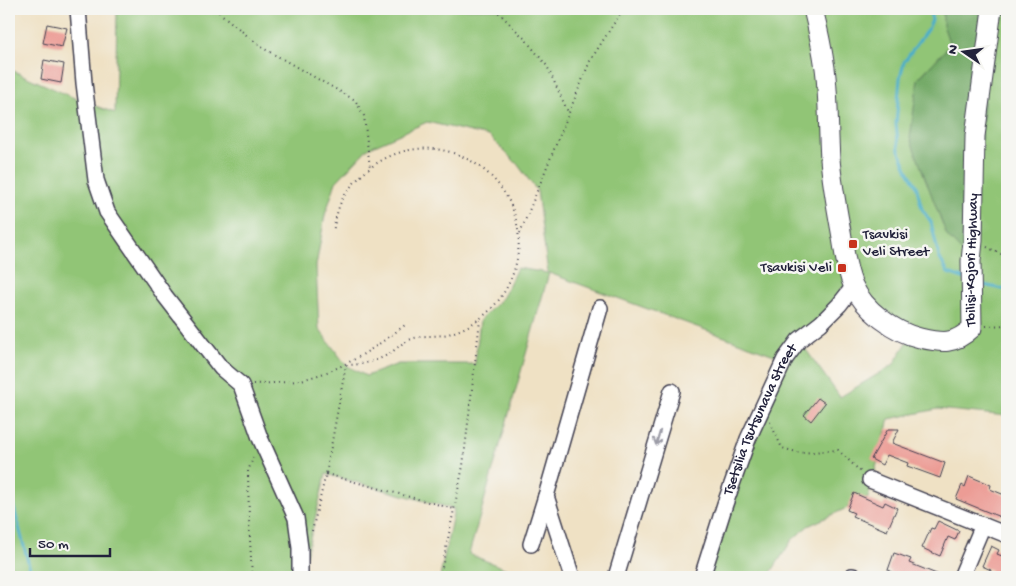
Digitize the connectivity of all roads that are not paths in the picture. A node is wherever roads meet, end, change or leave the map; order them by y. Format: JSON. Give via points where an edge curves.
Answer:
{"nodes":[{"id":1,"x":78,"y":9,"type":"edge"},
{"id":2,"x":813,"y":9,"type":"edge"},
{"id":3,"x":992,"y":9,"type":"edge"},
{"id":4,"x":854,"y":286,"type":"junction"},
{"id":5,"x":600,"y":308,"type":"dead end"},
{"id":6,"x":672,"y":392,"type":"dead end"},
{"id":7,"x":870,"y":480,"type":"road end"},
{"id":8,"x":546,"y":496,"type":"junction"},
{"id":9,"x":982,"y":525,"type":"junction"},
{"id":10,"x":1007,"y":535,"type":"edge"},
{"id":11,"x":532,"y":544,"type":"dead end"},
{"id":12,"x":300,"y":577,"type":"edge"},
{"id":13,"x":572,"y":577,"type":"edge"},
{"id":14,"x":616,"y":577,"type":"edge"},
{"id":15,"x":702,"y":577,"type":"edge"},
{"id":16,"x":961,"y":577,"type":"edge"}],
"edges":[{"from":1,"to":12,"type":"street","via":[[96,180],[107,212],[165,296],[222,368],[241,385],[260,438],[296,518]]},
{"from":2,"to":4,"type":"main road","name":"Tbilisi-Kojori Highway","via":[[825,70],[830,159],[837,209]]},
{"from":3,"to":4,"type":"main road","name":"Tbilisi-Kojori Highway","via":[[975,136],[972,328],[964,336],[946,342],[912,336],[872,311]]},
{"from":4,"to":15,"type":"street","name":"Tsetsilia Tsutsunava Street","via":[[821,323],[799,340],[785,359],[748,439]]},
{"from":5,"to":8,"type":"street"},
{"from":6,"to":14,"type":"street","one_way":true},
{"from":7,"to":9,"type":"street"},
{"from":8,"to":11,"type":"street"},
{"from":8,"to":13,"type":"street"},
{"from":9,"to":10,"type":"street"},
{"from":9,"to":16,"type":"street"}]}
